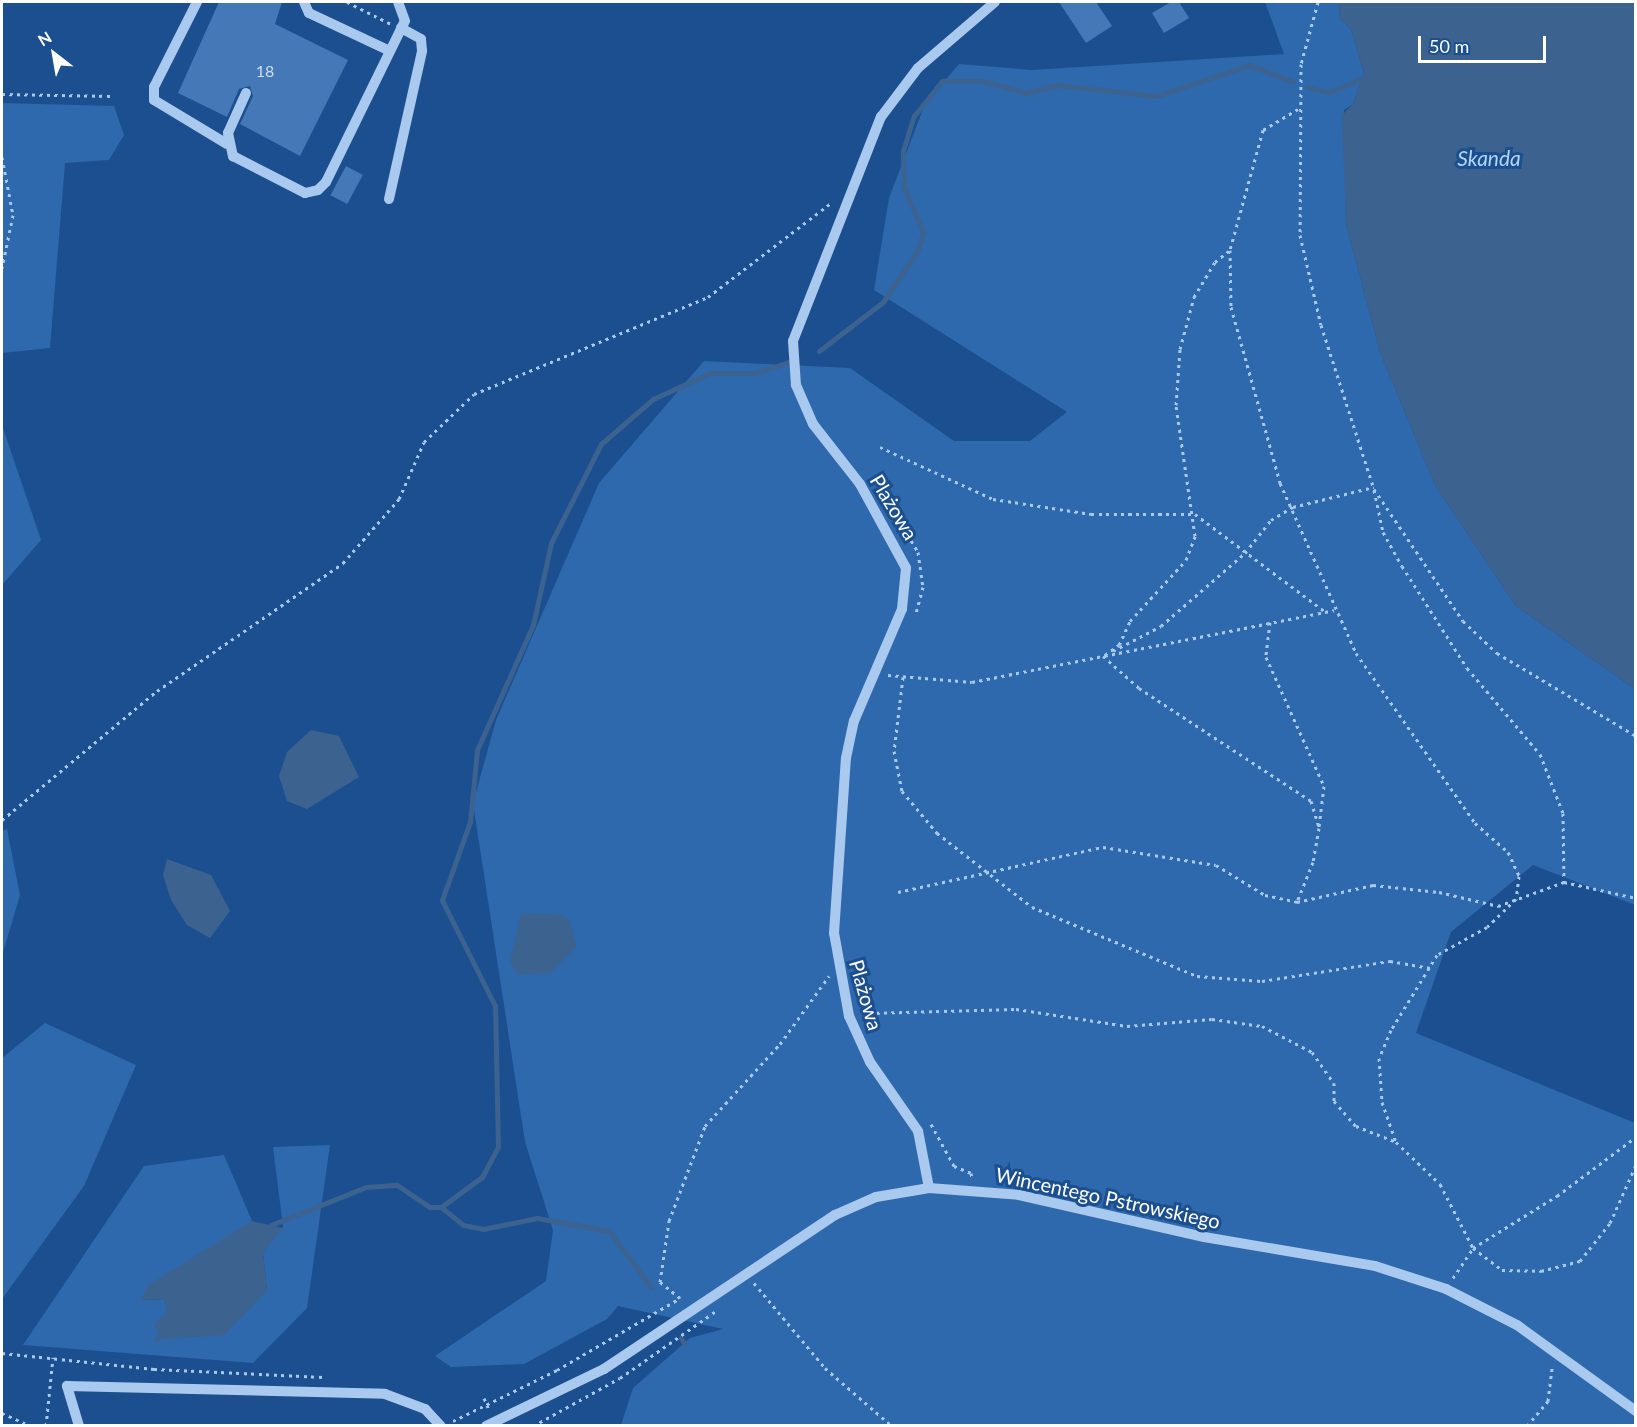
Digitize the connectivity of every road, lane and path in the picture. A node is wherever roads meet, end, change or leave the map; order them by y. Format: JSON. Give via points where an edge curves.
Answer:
{"nodes":[{"id":1,"x":197,"y":2,"type":"edge"},
{"id":2,"x":304,"y":2,"type":"edge"},
{"id":3,"x":347,"y":2,"type":"edge"},
{"id":4,"x":398,"y":2,"type":"edge"},
{"id":5,"x":994,"y":2,"type":"edge"},
{"id":6,"x":1318,"y":2,"type":"edge"},
{"id":7,"x":391,"y":11,"type":"dead end"},
{"id":8,"x":386,"y":21,"type":"junction"},
{"id":9,"x":401,"y":28,"type":"junction"},
{"id":10,"x":375,"y":45,"type":"junction"},
{"id":11,"x":388,"y":50,"type":"junction"},
{"id":12,"x":246,"y":93,"type":"dead end"},
{"id":13,"x":2,"y":94,"type":"edge"},
{"id":14,"x":112,"y":96,"type":"dead end"},
{"id":15,"x":1298,"y":109,"type":"junction"},
{"id":16,"x":227,"y":144,"type":"junction"},
{"id":17,"x":2,"y":158,"type":"edge"},
{"id":18,"x":838,"y":194,"type":"dead end"},
{"id":19,"x":389,"y":199,"type":"dead end"},
{"id":20,"x":1230,"y":250,"type":"junction"},
{"id":21,"x":2,"y":268,"type":"edge"},
{"id":22,"x":880,"y":447,"type":"dead end"},
{"id":23,"x":872,"y":474,"type":"dead end"},
{"id":24,"x":1374,"y":488,"type":"junction"},
{"id":25,"x":1293,"y":507,"type":"junction"},
{"id":26,"x":1195,"y":514,"type":"junction"},
{"id":27,"x":1245,"y":553,"type":"junction"},
{"id":28,"x":1334,"y":610,"type":"junction"},
{"id":29,"x":1324,"y":611,"type":"junction"},
{"id":30,"x":1270,"y":621,"type":"junction"},
{"id":31,"x":912,"y":622,"type":"dead end"},
{"id":32,"x":1103,"y":656,"type":"junction"},
{"id":33,"x":893,"y":664,"type":"dead end"},
{"id":34,"x":875,"y":671,"type":"junction"},
{"id":35,"x":889,"y":675,"type":"junction"},
{"id":36,"x":903,"y":677,"type":"junction"},
{"id":37,"x":885,"y":684,"type":"dead end"},
{"id":38,"x":1635,"y":736,"type":"edge"},
{"id":39,"x":2,"y":820,"type":"edge"},
{"id":40,"x":1319,"y":828,"type":"junction"},
{"id":41,"x":988,"y":875,"type":"junction"},
{"id":42,"x":1564,"y":882,"type":"junction"},
{"id":43,"x":898,"y":892,"type":"dead end"},
{"id":44,"x":1635,"y":898,"type":"edge"},
{"id":45,"x":1516,"y":899,"type":"junction"},
{"id":46,"x":1297,"y":902,"type":"junction"},
{"id":47,"x":1430,"y":968,"type":"junction"},
{"id":48,"x":837,"y":969,"type":"junction"},
{"id":49,"x":869,"y":1013,"type":"dead end"},
{"id":50,"x":861,"y":1014,"type":"dead end"},
{"id":51,"x":865,"y":1023,"type":"dead end"},
{"id":52,"x":928,"y":1120,"type":"dead end"},
{"id":53,"x":1635,"y":1137,"type":"edge"},
{"id":54,"x":1396,"y":1142,"type":"junction"},
{"id":55,"x":1635,"y":1165,"type":"edge"},
{"id":56,"x":930,"y":1188,"type":"junction"},
{"id":57,"x":973,"y":1189,"type":"junction"},
{"id":58,"x":1473,"y":1248,"type":"junction"},
{"id":59,"x":744,"y":1271,"type":"junction"},
{"id":60,"x":1446,"y":1289,"type":"junction"},
{"id":61,"x":1553,"y":1349,"type":"junction"},
{"id":62,"x":2,"y":1353,"type":"edge"},
{"id":63,"x":53,"y":1357,"type":"junction"},
{"id":64,"x":331,"y":1377,"type":"dead end"},
{"id":65,"x":1635,"y":1411,"type":"edge"},
{"id":66,"x":2,"y":1413,"type":"edge"},
{"id":67,"x":32,"y":1425,"type":"edge"},
{"id":68,"x":46,"y":1425,"type":"edge"},
{"id":69,"x":79,"y":1425,"type":"edge"},
{"id":70,"x":442,"y":1425,"type":"edge"},
{"id":71,"x":486,"y":1425,"type":"edge"},
{"id":72,"x":892,"y":1425,"type":"edge"},
{"id":73,"x":1527,"y":1425,"type":"edge"}],
"edges":[{"from":1,"to":16,"type":"street","via":[[154,87],[154,100]]},
{"from":2,"to":10,"type":"street","via":[[301,6],[309,13]]},
{"from":3,"to":8,"type":"path"},
{"from":4,"to":9,"type":"street","via":[[404,12]]},
{"from":5,"to":34,"type":"street","name":"Plażowa","via":[[918,68],[881,117],[793,341],[796,385],[813,424],[860,484],[906,568],[902,609]]},
{"from":6,"to":15,"type":"path","via":[[1301,64]]},
{"from":7,"to":8,"type":"path"},
{"from":8,"to":9,"type":"path"},
{"from":8,"to":10,"type":"path"},
{"from":9,"to":11,"type":"street"},
{"from":9,"to":19,"type":"street","via":[[421,39],[422,51]]},
{"from":10,"to":11,"type":"street"},
{"from":11,"to":16,"type":"street","via":[[326,182],[318,190],[305,193],[244,164]]},
{"from":12,"to":16,"type":"street"},
{"from":13,"to":14,"type":"path"},
{"from":15,"to":20,"type":"path","via":[[1263,130]]},
{"from":15,"to":24,"type":"path","via":[[1300,235],[1321,325]]},
{"from":17,"to":21,"type":"path","via":[[12,215]]},
{"from":18,"to":39,"type":"path","via":[[708,297],[474,394],[423,442],[399,499],[343,563],[157,690]]},
{"from":20,"to":25,"type":"path","via":[[1231,307],[1280,483]]},
{"from":20,"to":26,"type":"path","via":[[1194,297],[1180,349],[1176,405]]},
{"from":22,"to":26,"type":"path","via":[[993,499],[1091,514]]},
{"from":23,"to":31,"type":"path","via":[[918,552],[923,587]]},
{"from":24,"to":25,"type":"path"},
{"from":24,"to":38,"type":"path","via":[[1463,621],[1497,652]]},
{"from":24,"to":42,"type":"path","via":[[1383,532],[1402,566],[1467,668],[1540,754],[1563,813]]},
{"from":25,"to":27,"type":"path","via":[[1271,520]]},
{"from":25,"to":28,"type":"path"},
{"from":26,"to":27,"type":"path"},
{"from":26,"to":32,"type":"path","via":[[1186,560],[1130,621],[1119,645]]},
{"from":27,"to":29,"type":"path"},
{"from":27,"to":32,"type":"path","via":[[1161,626]]},
{"from":28,"to":29,"type":"path"},
{"from":28,"to":45,"type":"path","via":[[1419,745],[1449,780],[1475,823],[1508,852],[1519,876]]},
{"from":29,"to":30,"type":"path"},
{"from":30,"to":32,"type":"path"},
{"from":30,"to":40,"type":"path","via":[[1266,657],[1324,786]]},
{"from":32,"to":36,"type":"path","via":[[1065,659],[972,682]]},
{"from":32,"to":40,"type":"path","via":[[1148,695],[1311,801]]},
{"from":33,"to":35,"type":"path"},
{"from":34,"to":35,"type":"path"},
{"from":34,"to":48,"type":"street","name":"Plażowa","via":[[854,721],[843,785],[834,902]]},
{"from":35,"to":36,"type":"path"},
{"from":35,"to":37,"type":"path"},
{"from":36,"to":41,"type":"path","via":[[894,751],[902,791],[937,832]]},
{"from":40,"to":46,"type":"path","via":[[1313,862]]},
{"from":41,"to":43,"type":"path"},
{"from":41,"to":46,"type":"path","via":[[1027,861],[1103,847],[1216,865],[1265,895]]},
{"from":41,"to":47,"type":"path","via":[[1032,907],[1197,976],[1262,981],[1390,961]]},
{"from":42,"to":44,"type":"path"},
{"from":42,"to":45,"type":"path"},
{"from":45,"to":46,"type":"path","via":[[1498,906],[1439,892],[1373,885]]},
{"from":45,"to":47,"type":"path","via":[[1487,927],[1437,955]]},
{"from":47,"to":54,"type":"path","via":[[1379,1058],[1382,1102]]},
{"from":48,"to":56,"type":"street","name":"Plażowa","via":[[849,1016],[870,1062],[918,1131]]},
{"from":48,"to":70,"type":"path","via":[[780,1044],[705,1126],[669,1221],[660,1282],[680,1298],[557,1370]]},
{"from":49,"to":54,"type":"path","via":[[1016,1009],[1127,1026],[1212,1019],[1262,1026],[1312,1052],[1334,1083],[1334,1101],[1356,1126]]},
{"from":50,"to":51,"type":"path"},
{"from":52,"to":57,"type":"path","via":[[954,1166],[971,1173]]},
{"from":53,"to":58,"type":"path","via":[[1557,1196]]},
{"from":54,"to":58,"type":"path","via":[[1440,1184]]},
{"from":55,"to":58,"type":"path","via":[[1610,1223],[1580,1261],[1520,1272],[1502,1270]]},
{"from":56,"to":57,"type":"street","name":"Wincentego Pstrowskiego"},
{"from":56,"to":59,"type":"street","name":"Wincentego Pstrowskiego","via":[[876,1197],[835,1215]]},
{"from":57,"to":60,"type":"street","name":"Wincentego Pstrowskiego","via":[[1375,1266]]},
{"from":58,"to":60,"type":"path"},
{"from":59,"to":71,"type":"street","name":"Wincentego Pstrowskiego","via":[[604,1368]]},
{"from":59,"to":72,"type":"path","via":[[825,1368]]},
{"from":60,"to":61,"type":"street","name":"Wincentego Pstrowskiego"},
{"from":61,"to":65,"type":"street","name":"Wincentego Pstrowskiego"},
{"from":61,"to":73,"type":"path","via":[[1548,1401]]},
{"from":62,"to":63,"type":"path"},
{"from":63,"to":64,"type":"path","via":[[154,1369]]},
{"from":63,"to":68,"type":"path"},
{"from":66,"to":67,"type":"path"},
{"from":69,"to":70,"type":"street","via":[[68,1386],[385,1394],[424,1409]]}]}
